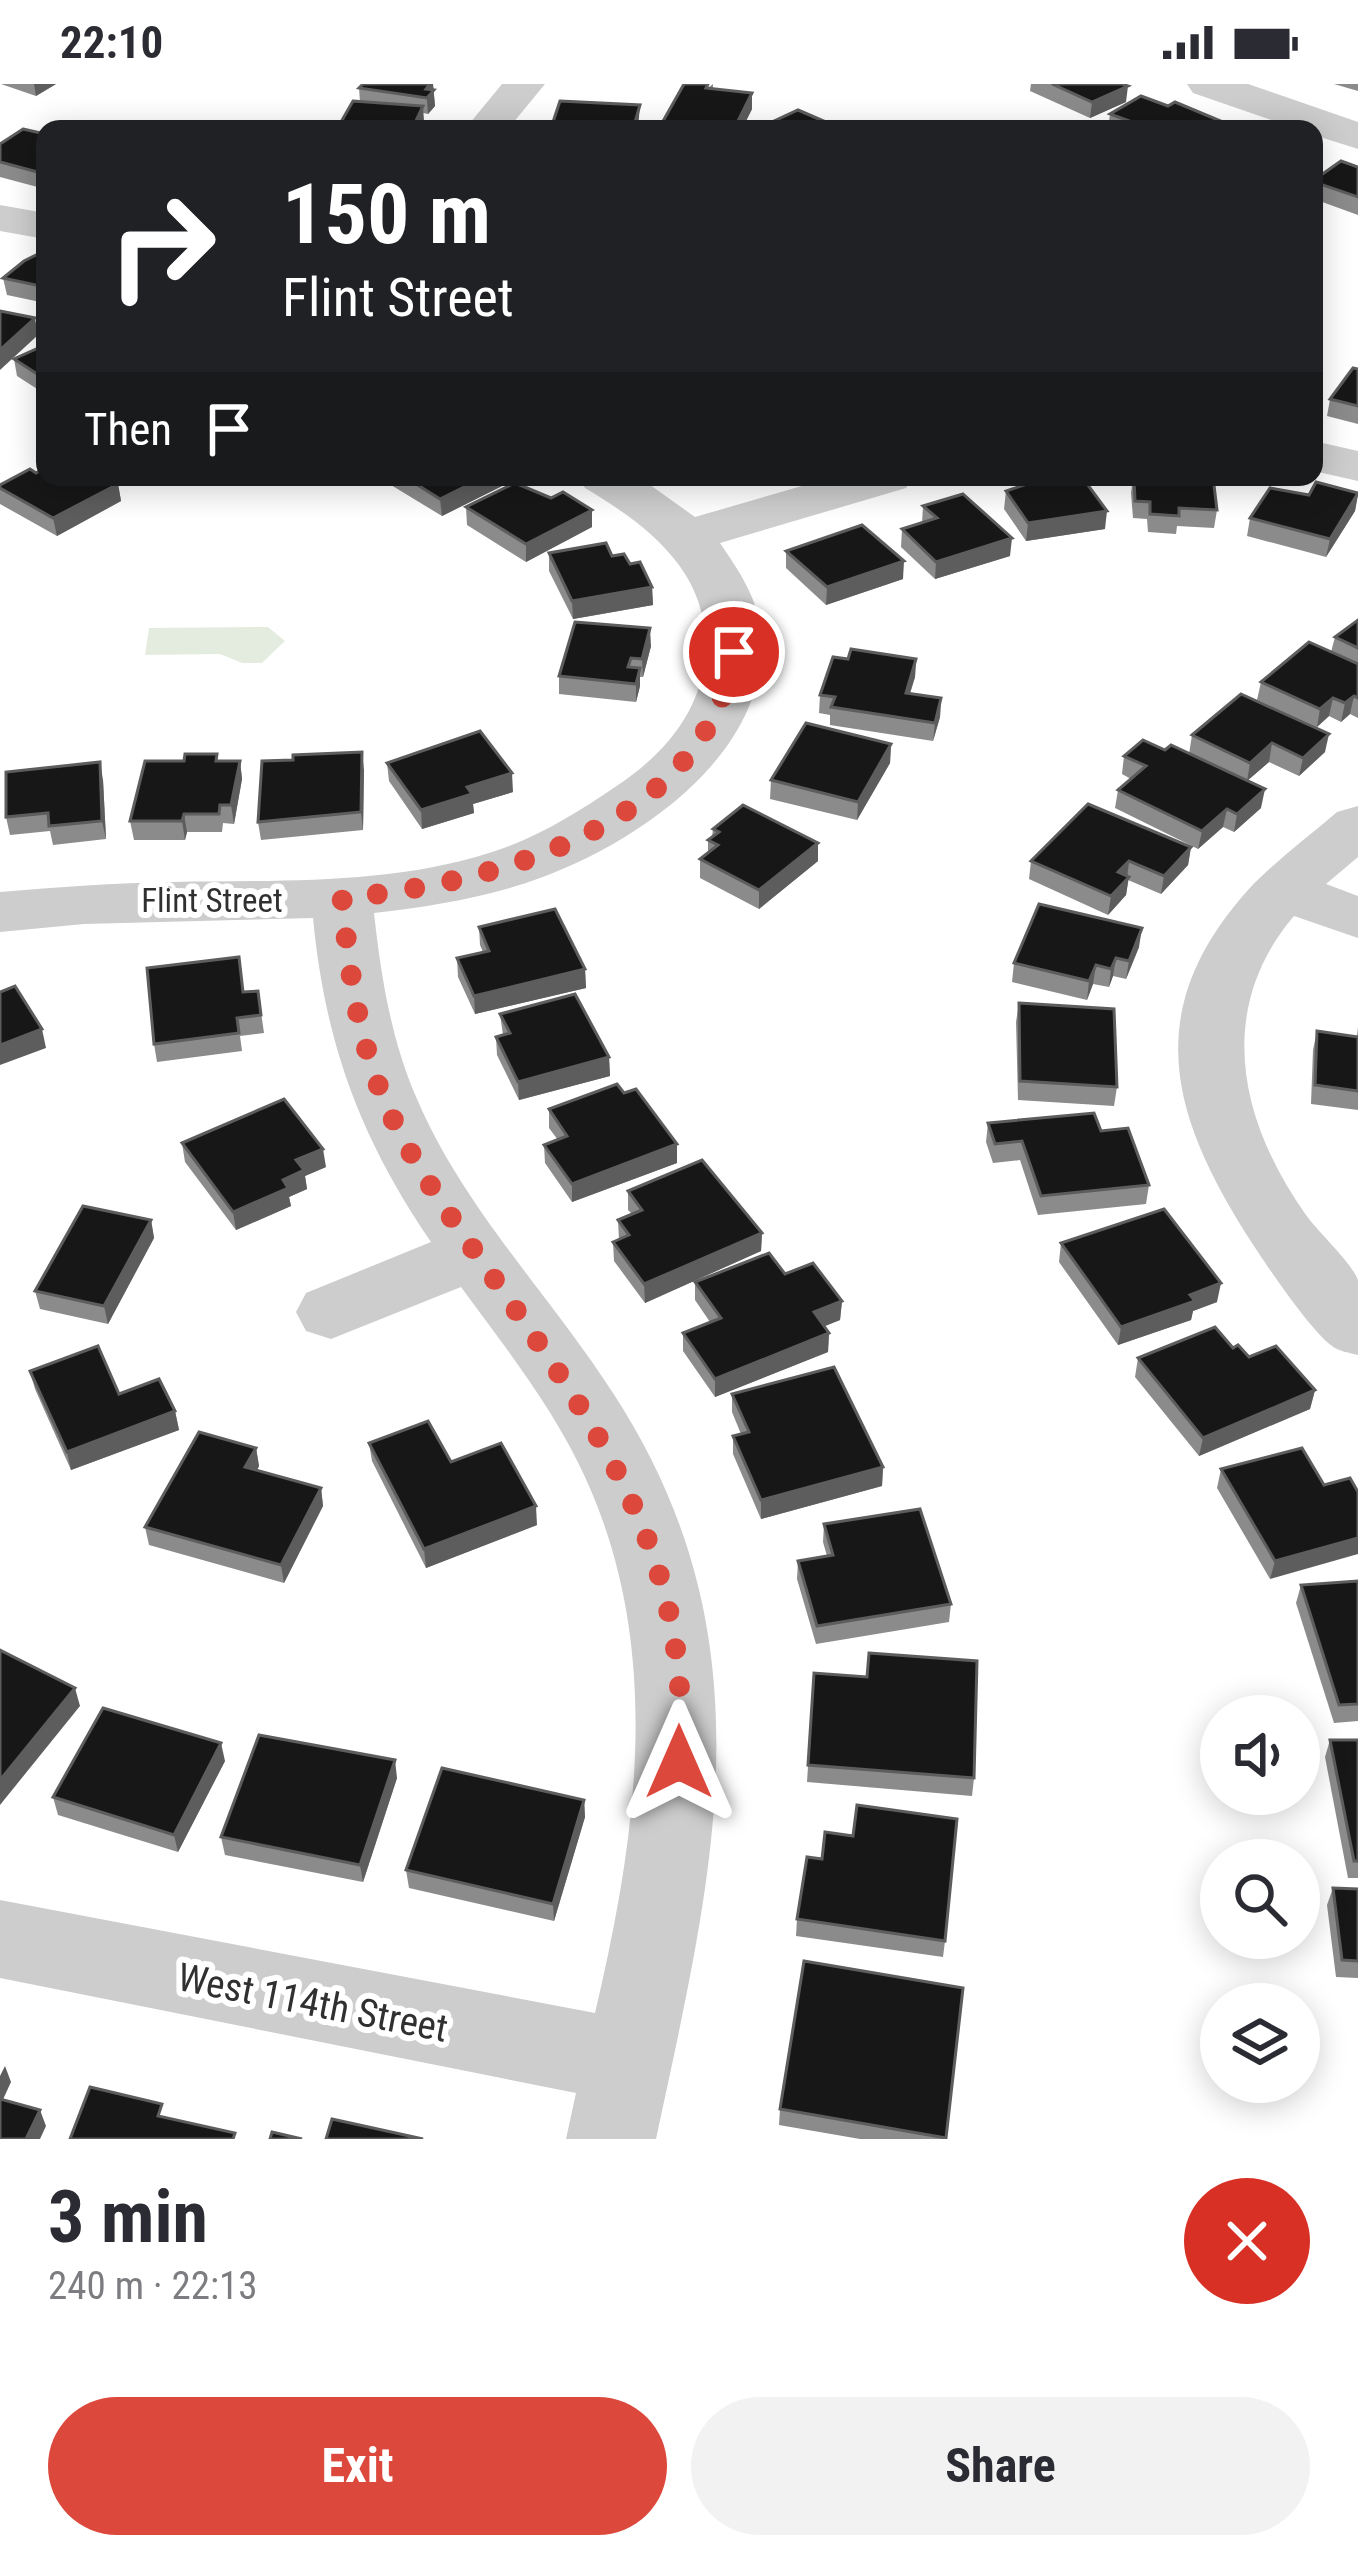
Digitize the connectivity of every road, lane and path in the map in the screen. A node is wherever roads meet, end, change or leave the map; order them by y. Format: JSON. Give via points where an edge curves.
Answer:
{"nodes":[{"id":1,"x":524,"y":84,"type":"edge"},
{"id":2,"x":1208,"y":84,"type":"edge"},
{"id":3,"x":494,"y":120,"type":"edge"},
{"id":4,"x":1312,"y":120,"type":"edge"},
{"id":5,"x":1323,"y":124,"type":"edge"},
{"id":6,"x":1358,"y":136,"type":"edge"},
{"id":7,"x":1323,"y":457,"type":"edge"},
{"id":8,"x":1358,"y":466,"type":"edge"},
{"id":9,"x":619,"y":486,"type":"edge"},
{"id":10,"x":857,"y":486,"type":"edge"},
{"id":11,"x":688,"y":536,"type":"junction"},
{"id":12,"x":1358,"y":825,"type":"edge"},
{"id":13,"x":1285,"y":891,"type":"junction"},
{"id":14,"x":342,"y":898,"type":"junction"},
{"id":15,"x":0,"y":912,"type":"edge"},
{"id":16,"x":1358,"y":918,"type":"edge"},
{"id":17,"x":476,"y":1252,"type":"junction"},
{"id":18,"x":331,"y":1312,"type":"dead end"},
{"id":19,"x":1358,"y":1328,"type":"edge"},
{"id":20,"x":0,"y":1939,"type":"edge"},
{"id":21,"x":619,"y":2100,"type":"edge"}],
"edges":[{"from":1,"to":3,"type":"street"},
{"from":2,"to":4,"type":"street"},
{"from":5,"to":6,"type":"street"},
{"from":7,"to":8,"type":"street"},
{"from":9,"to":11,"type":"street","name":"Flint Street"},
{"from":10,"to":11,"type":"street"},
{"from":11,"to":14,"type":"street","name":"Flint Street","via":[[728,601],[734,652],[710,727],[669,775],[613,819],[541,855],[458,882]]},
{"from":12,"to":13,"type":"street"},
{"from":13,"to":16,"type":"street"},
{"from":13,"to":19,"type":"street","via":[[1242,941],[1216,1000],[1214,1100],[1260,1209]]},
{"from":14,"to":15,"type":"street","name":"Flint Street","via":[[94,900]]},
{"from":14,"to":17,"type":"street","via":[[352,992],[386,1102]]},
{"from":17,"to":18,"type":"street"},
{"from":17,"to":21,"type":"street","via":[[605,1442],[645,1528],[671,1623],[682,1726],[674,1836]]},
{"from":20,"to":21,"type":"street","name":"West 114th Street"}]}
